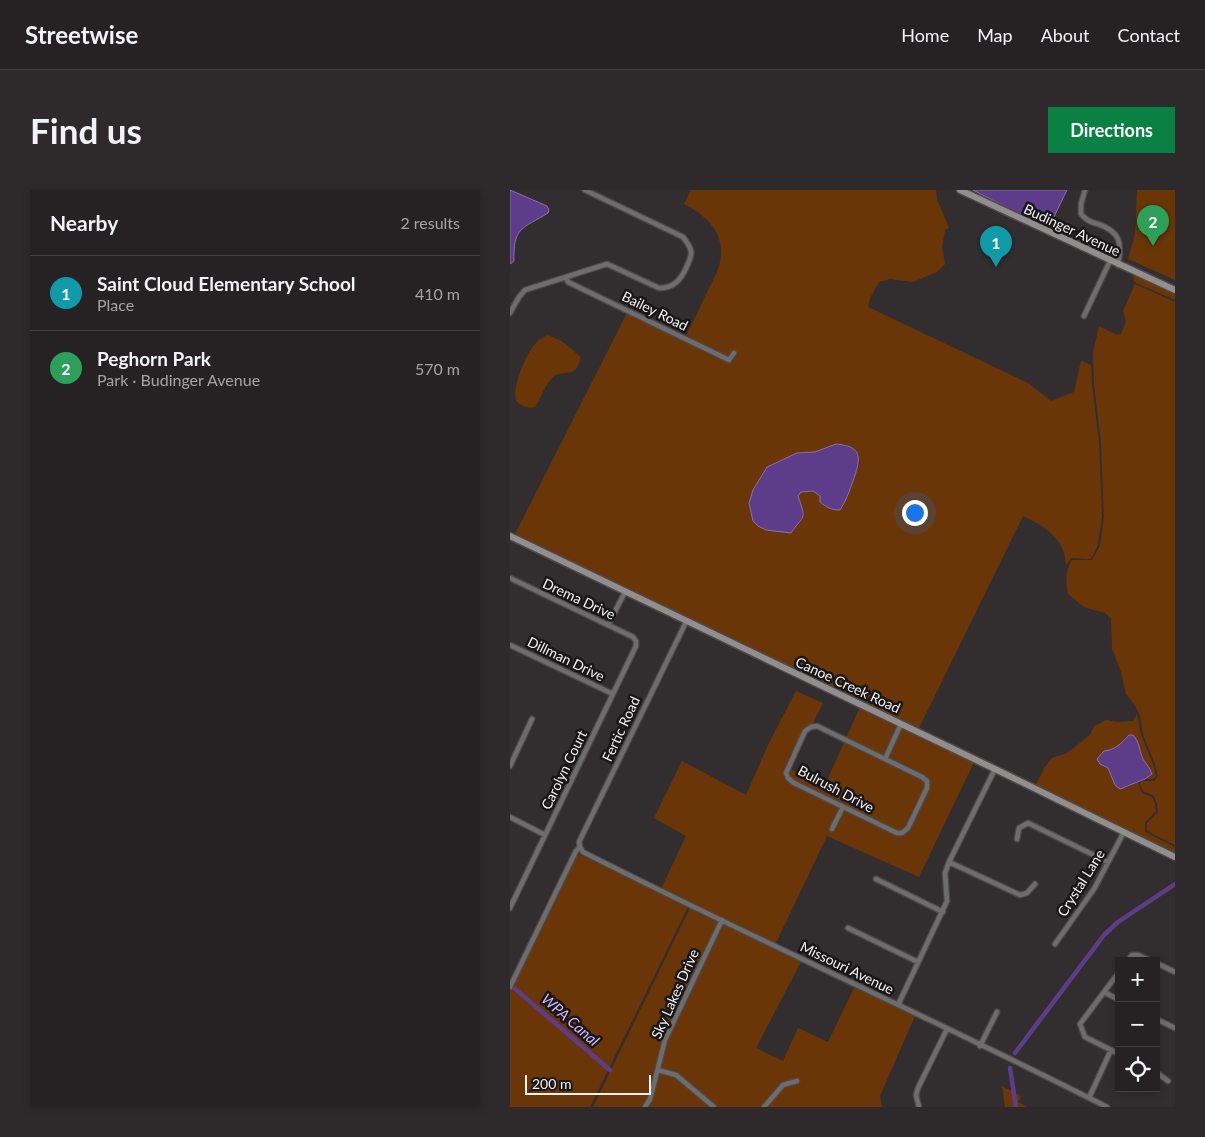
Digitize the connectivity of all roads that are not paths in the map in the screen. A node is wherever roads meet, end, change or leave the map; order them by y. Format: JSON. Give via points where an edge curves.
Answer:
{"nodes":[{"id":1,"x":585,"y":190,"type":"edge"},
{"id":2,"x":960,"y":190,"type":"edge"},
{"id":3,"x":1085,"y":190,"type":"edge"},
{"id":4,"x":1110,"y":262,"type":"junction"},
{"id":5,"x":1118,"y":265,"type":"junction"},
{"id":6,"x":566,"y":277,"type":"junction"},
{"id":7,"x":1175,"y":290,"type":"edge"},
{"id":8,"x":510,"y":313,"type":"edge"},
{"id":9,"x":1084,"y":316,"type":"dead end"},
{"id":10,"x":734,"y":353,"type":"dead end"},
{"id":11,"x":510,"y":536,"type":"edge"},
{"id":12,"x":510,"y":578,"type":"edge"},
{"id":13,"x":625,"y":592,"type":"junction"},
{"id":14,"x":686,"y":622,"type":"junction"},
{"id":15,"x":608,"y":625,"type":"junction"},
{"id":16,"x":636,"y":641,"type":"joint"},
{"id":17,"x":510,"y":645,"type":"edge"},
{"id":18,"x":613,"y":694,"type":"junction"},
{"id":19,"x":532,"y":719,"type":"dead end"},
{"id":20,"x":901,"y":724,"type":"junction"},
{"id":21,"x":885,"y":759,"type":"junction"},
{"id":22,"x":510,"y":766,"type":"edge"},
{"id":23,"x":995,"y":769,"type":"junction"},
{"id":24,"x":843,"y":806,"type":"junction"},
{"id":25,"x":510,"y":817,"type":"edge"},
{"id":26,"x":832,"y":829,"type":"dead end"},
{"id":27,"x":1124,"y":832,"type":"junction"},
{"id":28,"x":545,"y":835,"type":"junction"},
{"id":29,"x":1016,"y":839,"type":"dead end"},
{"id":30,"x":580,"y":848,"type":"junction"},
{"id":31,"x":1175,"y":857,"type":"edge"},
{"id":32,"x":949,"y":862,"type":"junction"},
{"id":33,"x":1108,"y":862,"type":"junction"},
{"id":34,"x":876,"y":879,"type":"dead end"},
{"id":35,"x":1035,"y":884,"type":"dead end"},
{"id":36,"x":510,"y":908,"type":"edge"},
{"id":37,"x":943,"y":912,"type":"junction"},
{"id":38,"x":722,"y":920,"type":"junction"},
{"id":39,"x":848,"y":928,"type":"dead end"},
{"id":40,"x":1055,"y":944,"type":"dead end"},
{"id":41,"x":1130,"y":957,"type":"edge"},
{"id":42,"x":1142,"y":957,"type":"edge"},
{"id":43,"x":918,"y":962,"type":"junction"},
{"id":44,"x":1160,"y":965,"type":"edge"},
{"id":45,"x":1175,"y":972,"type":"edge"},
{"id":46,"x":1115,"y":977,"type":"edge"},
{"id":47,"x":510,"y":987,"type":"edge"},
{"id":48,"x":1104,"y":992,"type":"junction"},
{"id":49,"x":1115,"y":998,"type":"edge"},
{"id":50,"x":898,"y":1004,"type":"junction"},
{"id":51,"x":997,"y":1012,"type":"dead end"},
{"id":52,"x":1160,"y":1021,"type":"edge"},
{"id":53,"x":1175,"y":1028,"type":"edge"},
{"id":54,"x":947,"y":1029,"type":"junction"},
{"id":55,"x":980,"y":1046,"type":"junction"},
{"id":56,"x":1111,"y":1050,"type":"junction"},
{"id":57,"x":1115,"y":1052,"type":"edge"},
{"id":58,"x":658,"y":1070,"type":"junction"},
{"id":59,"x":1160,"y":1075,"type":"edge"},
{"id":60,"x":797,"y":1081,"type":"dead end"},
{"id":61,"x":1168,"y":1081,"type":"dead end"},
{"id":62,"x":1089,"y":1098,"type":"junction"},
{"id":63,"x":645,"y":1107,"type":"edge"},
{"id":64,"x":714,"y":1107,"type":"edge"},
{"id":65,"x":764,"y":1107,"type":"edge"},
{"id":66,"x":919,"y":1107,"type":"edge"},
{"id":67,"x":1107,"y":1107,"type":"edge"}],
"edges":[{"from":1,"to":6,"type":"street","via":[[683,237],[692,256],[683,275],[668,288],[659,288],[607,264]]},
{"from":2,"to":4,"type":"main road","name":"Budinger Avenue"},
{"from":3,"to":5,"type":"street","via":[[1080,204],[1081,214],[1118,238]]},
{"from":4,"to":5,"type":"main road","name":"Budinger Avenue"},
{"from":4,"to":9,"type":"street"},
{"from":5,"to":7,"type":"main road","name":"Budinger Avenue"},
{"from":6,"to":8,"type":"street","via":[[525,290]]},
{"from":6,"to":10,"type":"street","name":"Bailey Road","via":[[568,282],[729,360]]},
{"from":11,"to":13,"type":"main road","name":"Canoe Creek Road"},
{"from":12,"to":15,"type":"street","name":"Drema Drive"},
{"from":13,"to":14,"type":"main road","name":"Canoe Creek Road"},
{"from":13,"to":15,"type":"street"},
{"from":14,"to":20,"type":"main road","name":"Canoe Creek Road"},
{"from":14,"to":30,"type":"street","name":"Fertic Road","via":[[579,842]]},
{"from":15,"to":16,"type":"street","name":"Drema Drive"},
{"from":16,"to":18,"type":"street","name":"Carolyn Court"},
{"from":17,"to":18,"type":"street","name":"Dillman Drive"},
{"from":18,"to":28,"type":"street","name":"Carolyn Court"},
{"from":19,"to":22,"type":"street"},
{"from":20,"to":21,"type":"street"},
{"from":20,"to":23,"type":"main road","name":"Canoe Creek Road"},
{"from":21,"to":24,"type":"street","name":"Bulrush Drive","via":[[927,782],[928,788],[908,828],[897,833]]},
{"from":21,"to":24,"type":"street","name":"Bulrush Drive","via":[[817,726],[805,731],[786,773],[788,778]]},
{"from":23,"to":27,"type":"main road","name":"Canoe Creek Road"},
{"from":23,"to":32,"type":"street"},
{"from":24,"to":26,"type":"street"},
{"from":25,"to":28,"type":"street"},
{"from":27,"to":31,"type":"main road","name":"Canoe Creek Road"},
{"from":27,"to":33,"type":"street","name":"Crystal Lane"},
{"from":28,"to":36,"type":"street","name":"Carolyn Court"},
{"from":29,"to":33,"type":"street","via":[[1019,828],[1028,824]]},
{"from":30,"to":38,"type":"street","name":"Missouri Avenue"},
{"from":30,"to":47,"type":"street","name":"Fertic Road"},
{"from":32,"to":35,"type":"street","via":[[1020,894],[1027,893]]},
{"from":32,"to":37,"type":"street","via":[[945,873],[947,901]]},
{"from":33,"to":40,"type":"street","name":"Crystal Lane","via":[[1094,889]]},
{"from":34,"to":37,"type":"street"},
{"from":37,"to":43,"type":"street"},
{"from":38,"to":50,"type":"street","name":"Missouri Avenue"},
{"from":38,"to":58,"type":"street","name":"Sky Lakes Drive","via":[[665,1040]]},
{"from":39,"to":43,"type":"street"},
{"from":41,"to":42,"type":"street"},
{"from":43,"to":50,"type":"street"},
{"from":44,"to":45,"type":"street"},
{"from":46,"to":48,"type":"street"},
{"from":48,"to":49,"type":"street"},
{"from":48,"to":56,"type":"street","via":[[1080,1024],[1085,1037]]},
{"from":50,"to":54,"type":"street","name":"Missouri Avenue"},
{"from":51,"to":55,"type":"street"},
{"from":52,"to":53,"type":"street"},
{"from":54,"to":55,"type":"street","name":"Missouri Avenue"},
{"from":54,"to":66,"type":"street","via":[[918,1088]]},
{"from":55,"to":62,"type":"street","name":"Missouri Avenue"},
{"from":56,"to":57,"type":"street"},
{"from":56,"to":62,"type":"street"},
{"from":58,"to":63,"type":"street","name":"Sky Lakes Drive"},
{"from":58,"to":64,"type":"street","via":[[676,1075]]},
{"from":59,"to":61,"type":"street"},
{"from":60,"to":65,"type":"street","via":[[784,1085]]},
{"from":62,"to":67,"type":"street","name":"Missouri Avenue"}]}
